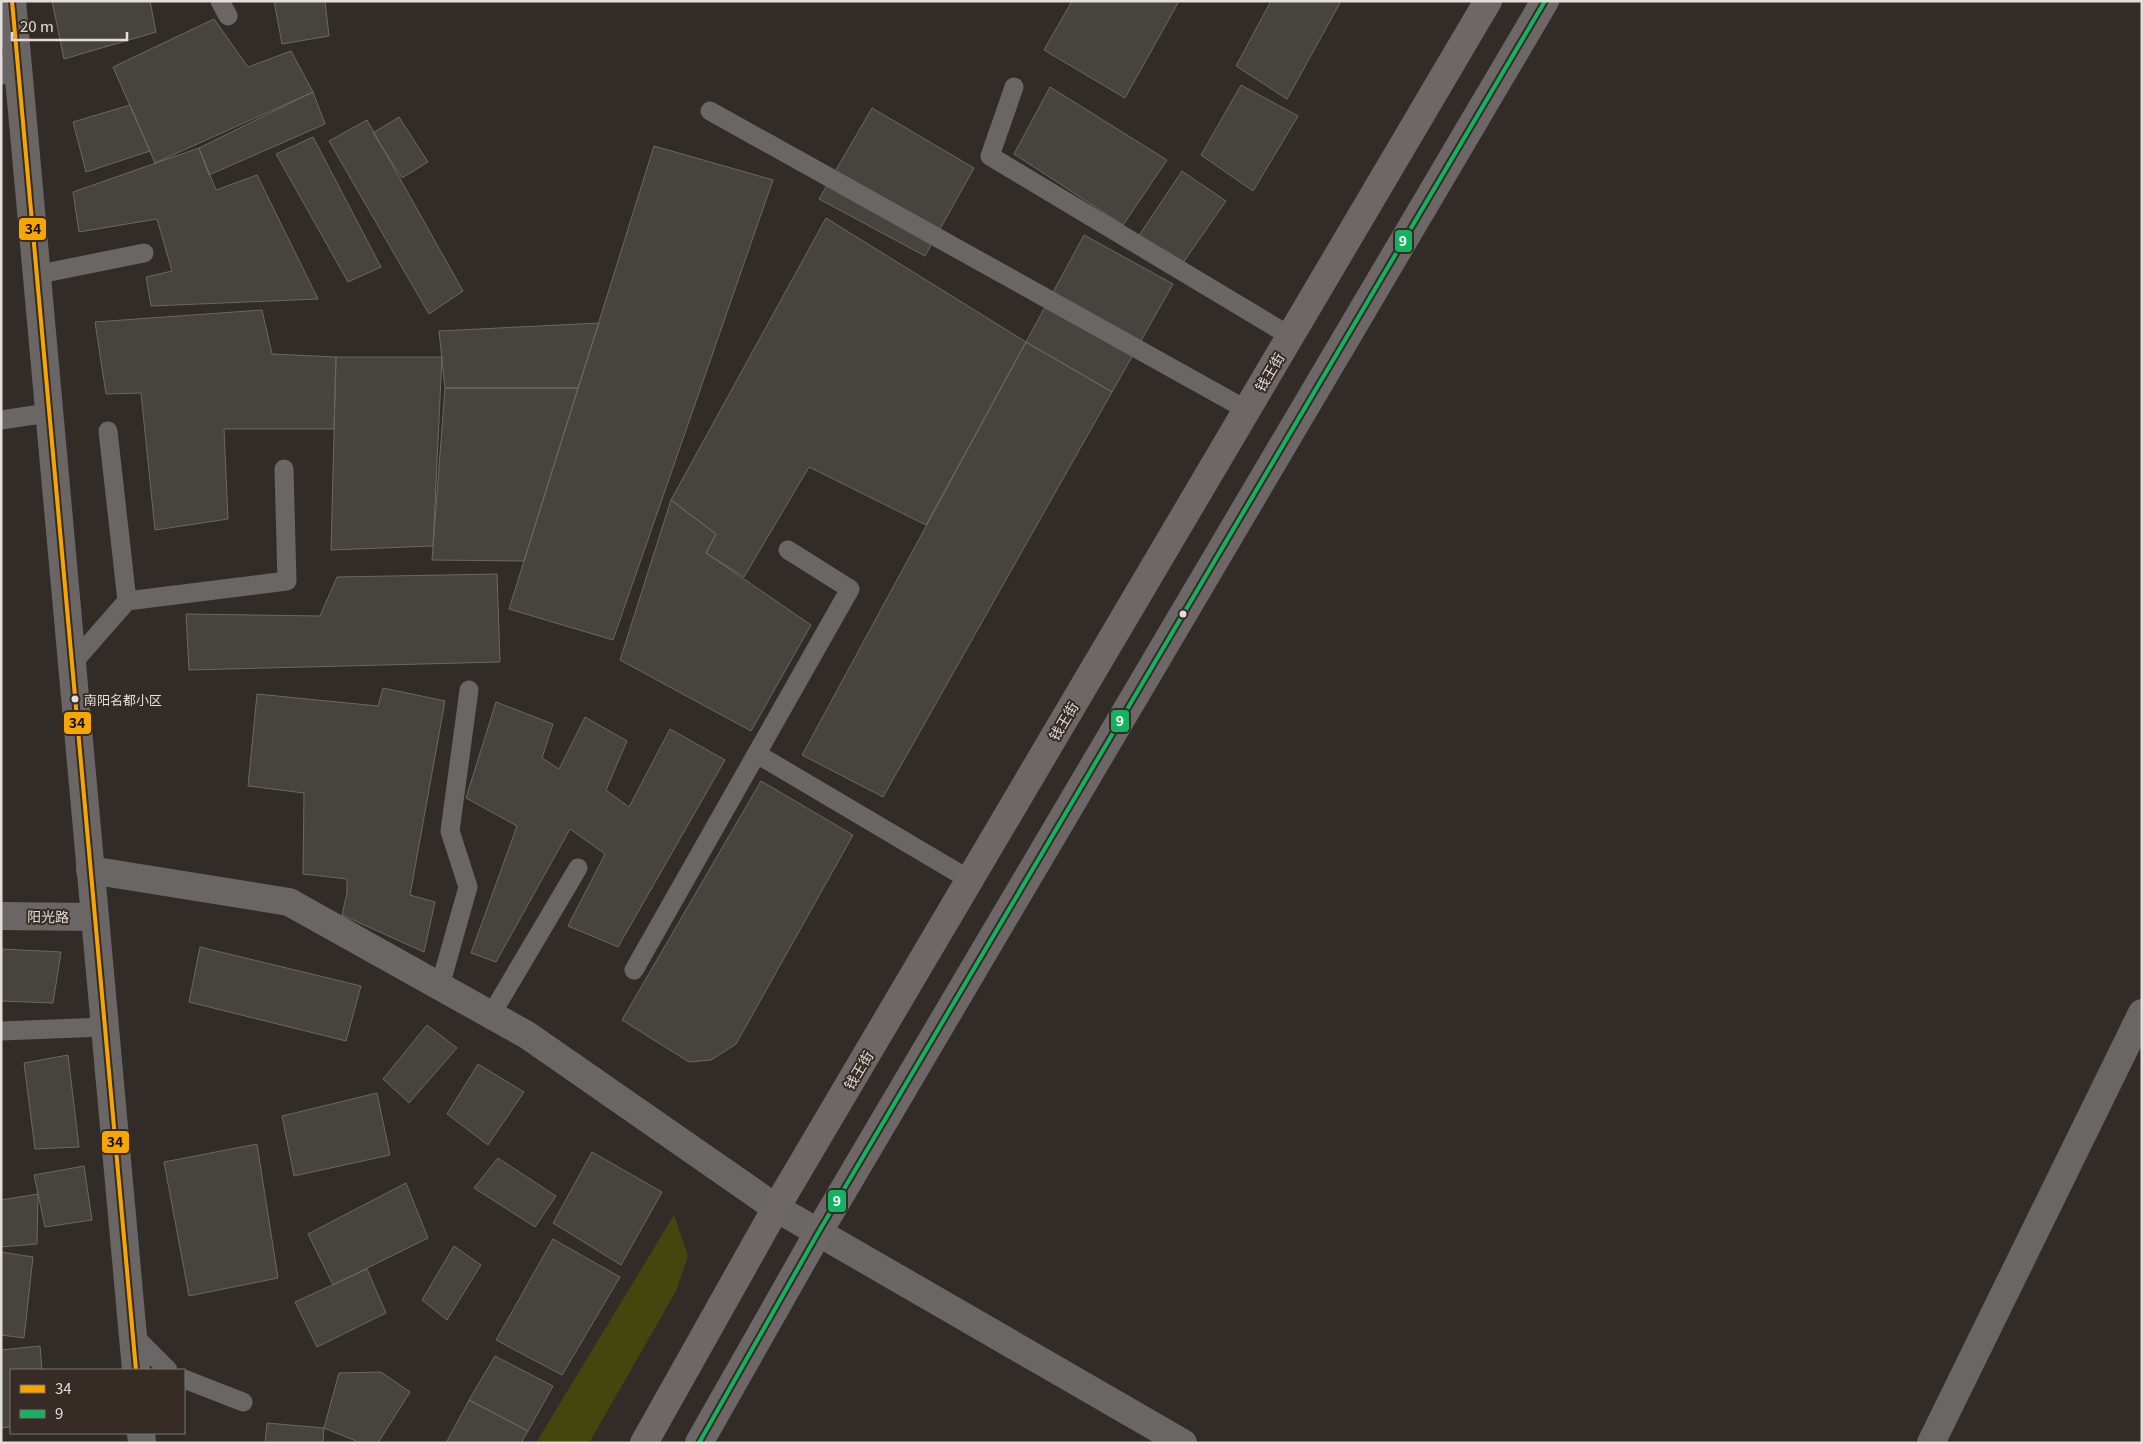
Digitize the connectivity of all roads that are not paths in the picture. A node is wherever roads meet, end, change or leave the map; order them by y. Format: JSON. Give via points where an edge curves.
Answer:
{"nodes":[{"id":1,"x":12,"y":1,"type":"edge"},
{"id":2,"x":1488,"y":1,"type":"edge"},
{"id":3,"x":1545,"y":1,"type":"edge"},
{"id":4,"x":9,"y":71,"type":"edge"},
{"id":5,"x":1014,"y":86,"type":"dead end"},
{"id":6,"x":710,"y":111,"type":"dead end"},
{"id":7,"x":144,"y":253,"type":"dead end"},
{"id":8,"x":36,"y":276,"type":"junction"},
{"id":9,"x":1290,"y":336,"type":"junction"},
{"id":10,"x":1247,"y":410,"type":"junction"},
{"id":11,"x":48,"y":413,"type":"junction"},
{"id":12,"x":1,"y":420,"type":"edge"},
{"id":13,"x":108,"y":431,"type":"dead end"},
{"id":14,"x":284,"y":469,"type":"dead end"},
{"id":15,"x":788,"y":550,"type":"dead end"},
{"id":16,"x":127,"y":601,"type":"junction"},
{"id":17,"x":71,"y":665,"type":"junction"},
{"id":18,"x":470,"y":690,"type":"dead end"},
{"id":19,"x":757,"y":754,"type":"junction"},
{"id":20,"x":578,"y":868,"type":"dead end"},
{"id":21,"x":90,"y":870,"type":"junction"},
{"id":22,"x":970,"y":880,"type":"junction"},
{"id":23,"x":1,"y":916,"type":"edge"},
{"id":24,"x":94,"y":917,"type":"junction"},
{"id":25,"x":634,"y":970,"type":"dead end"},
{"id":26,"x":440,"y":986,"type":"junction"},
{"id":27,"x":2142,"y":1013,"type":"edge"},
{"id":28,"x":491,"y":1015,"type":"junction"},
{"id":29,"x":104,"y":1027,"type":"junction"},
{"id":30,"x":1,"y":1031,"type":"edge"},
{"id":31,"x":776,"y":1208,"type":"junction"},
{"id":32,"x":818,"y":1233,"type":"junction"},
{"id":33,"x":132,"y":1334,"type":"junction"},
{"id":34,"x":136,"y":1369,"type":"edge"},
{"id":35,"x":167,"y":1369,"type":"edge"},
{"id":36,"x":185,"y":1379,"type":"edge"},
{"id":37,"x":243,"y":1402,"type":"dead end"},
{"id":38,"x":644,"y":1443,"type":"edge"},
{"id":39,"x":699,"y":1443,"type":"edge"},
{"id":40,"x":1183,"y":1443,"type":"edge"},
{"id":41,"x":1931,"y":1443,"type":"edge"}],
"edges":[{"from":1,"to":4,"type":"street"},
{"from":2,"to":9,"type":"main road","name":"钱王街"},
{"from":3,"to":32,"type":"main road"},
{"from":4,"to":8,"type":"street"},
{"from":5,"to":9,"type":"lane","via":[[990,156]]},
{"from":6,"to":10,"type":"lane"},
{"from":7,"to":8,"type":"lane"},
{"from":8,"to":11,"type":"street"},
{"from":9,"to":10,"type":"main road","name":"钱王街"},
{"from":10,"to":22,"type":"main road","name":"钱王街"},
{"from":11,"to":12,"type":"lane"},
{"from":11,"to":17,"type":"street"},
{"from":13,"to":16,"type":"lane"},
{"from":14,"to":16,"type":"lane","via":[[287,581]]},
{"from":15,"to":19,"type":"lane","via":[[850,589]]},
{"from":16,"to":17,"type":"lane"},
{"from":17,"to":21,"type":"street"},
{"from":18,"to":26,"type":"lane","via":[[450,832],[468,887]]},
{"from":19,"to":22,"type":"lane"},
{"from":19,"to":25,"type":"lane"},
{"from":20,"to":28,"type":"lane"},
{"from":21,"to":24,"type":"street"},
{"from":21,"to":26,"type":"street","via":[[288,902]]},
{"from":22,"to":31,"type":"main road","name":"钱王街"},
{"from":23,"to":24,"type":"street","name":"阳光路"},
{"from":24,"to":29,"type":"street"},
{"from":26,"to":28,"type":"street"},
{"from":27,"to":41,"type":"street"},
{"from":28,"to":31,"type":"street","via":[[527,1035]]},
{"from":29,"to":30,"type":"lane"},
{"from":29,"to":33,"type":"street"},
{"from":31,"to":32,"type":"street"},
{"from":31,"to":38,"type":"main road","name":"钱王街"},
{"from":32,"to":39,"type":"main road"},
{"from":32,"to":40,"type":"street"},
{"from":33,"to":34,"type":"street"},
{"from":33,"to":35,"type":"lane"},
{"from":36,"to":37,"type":"lane"}]}
